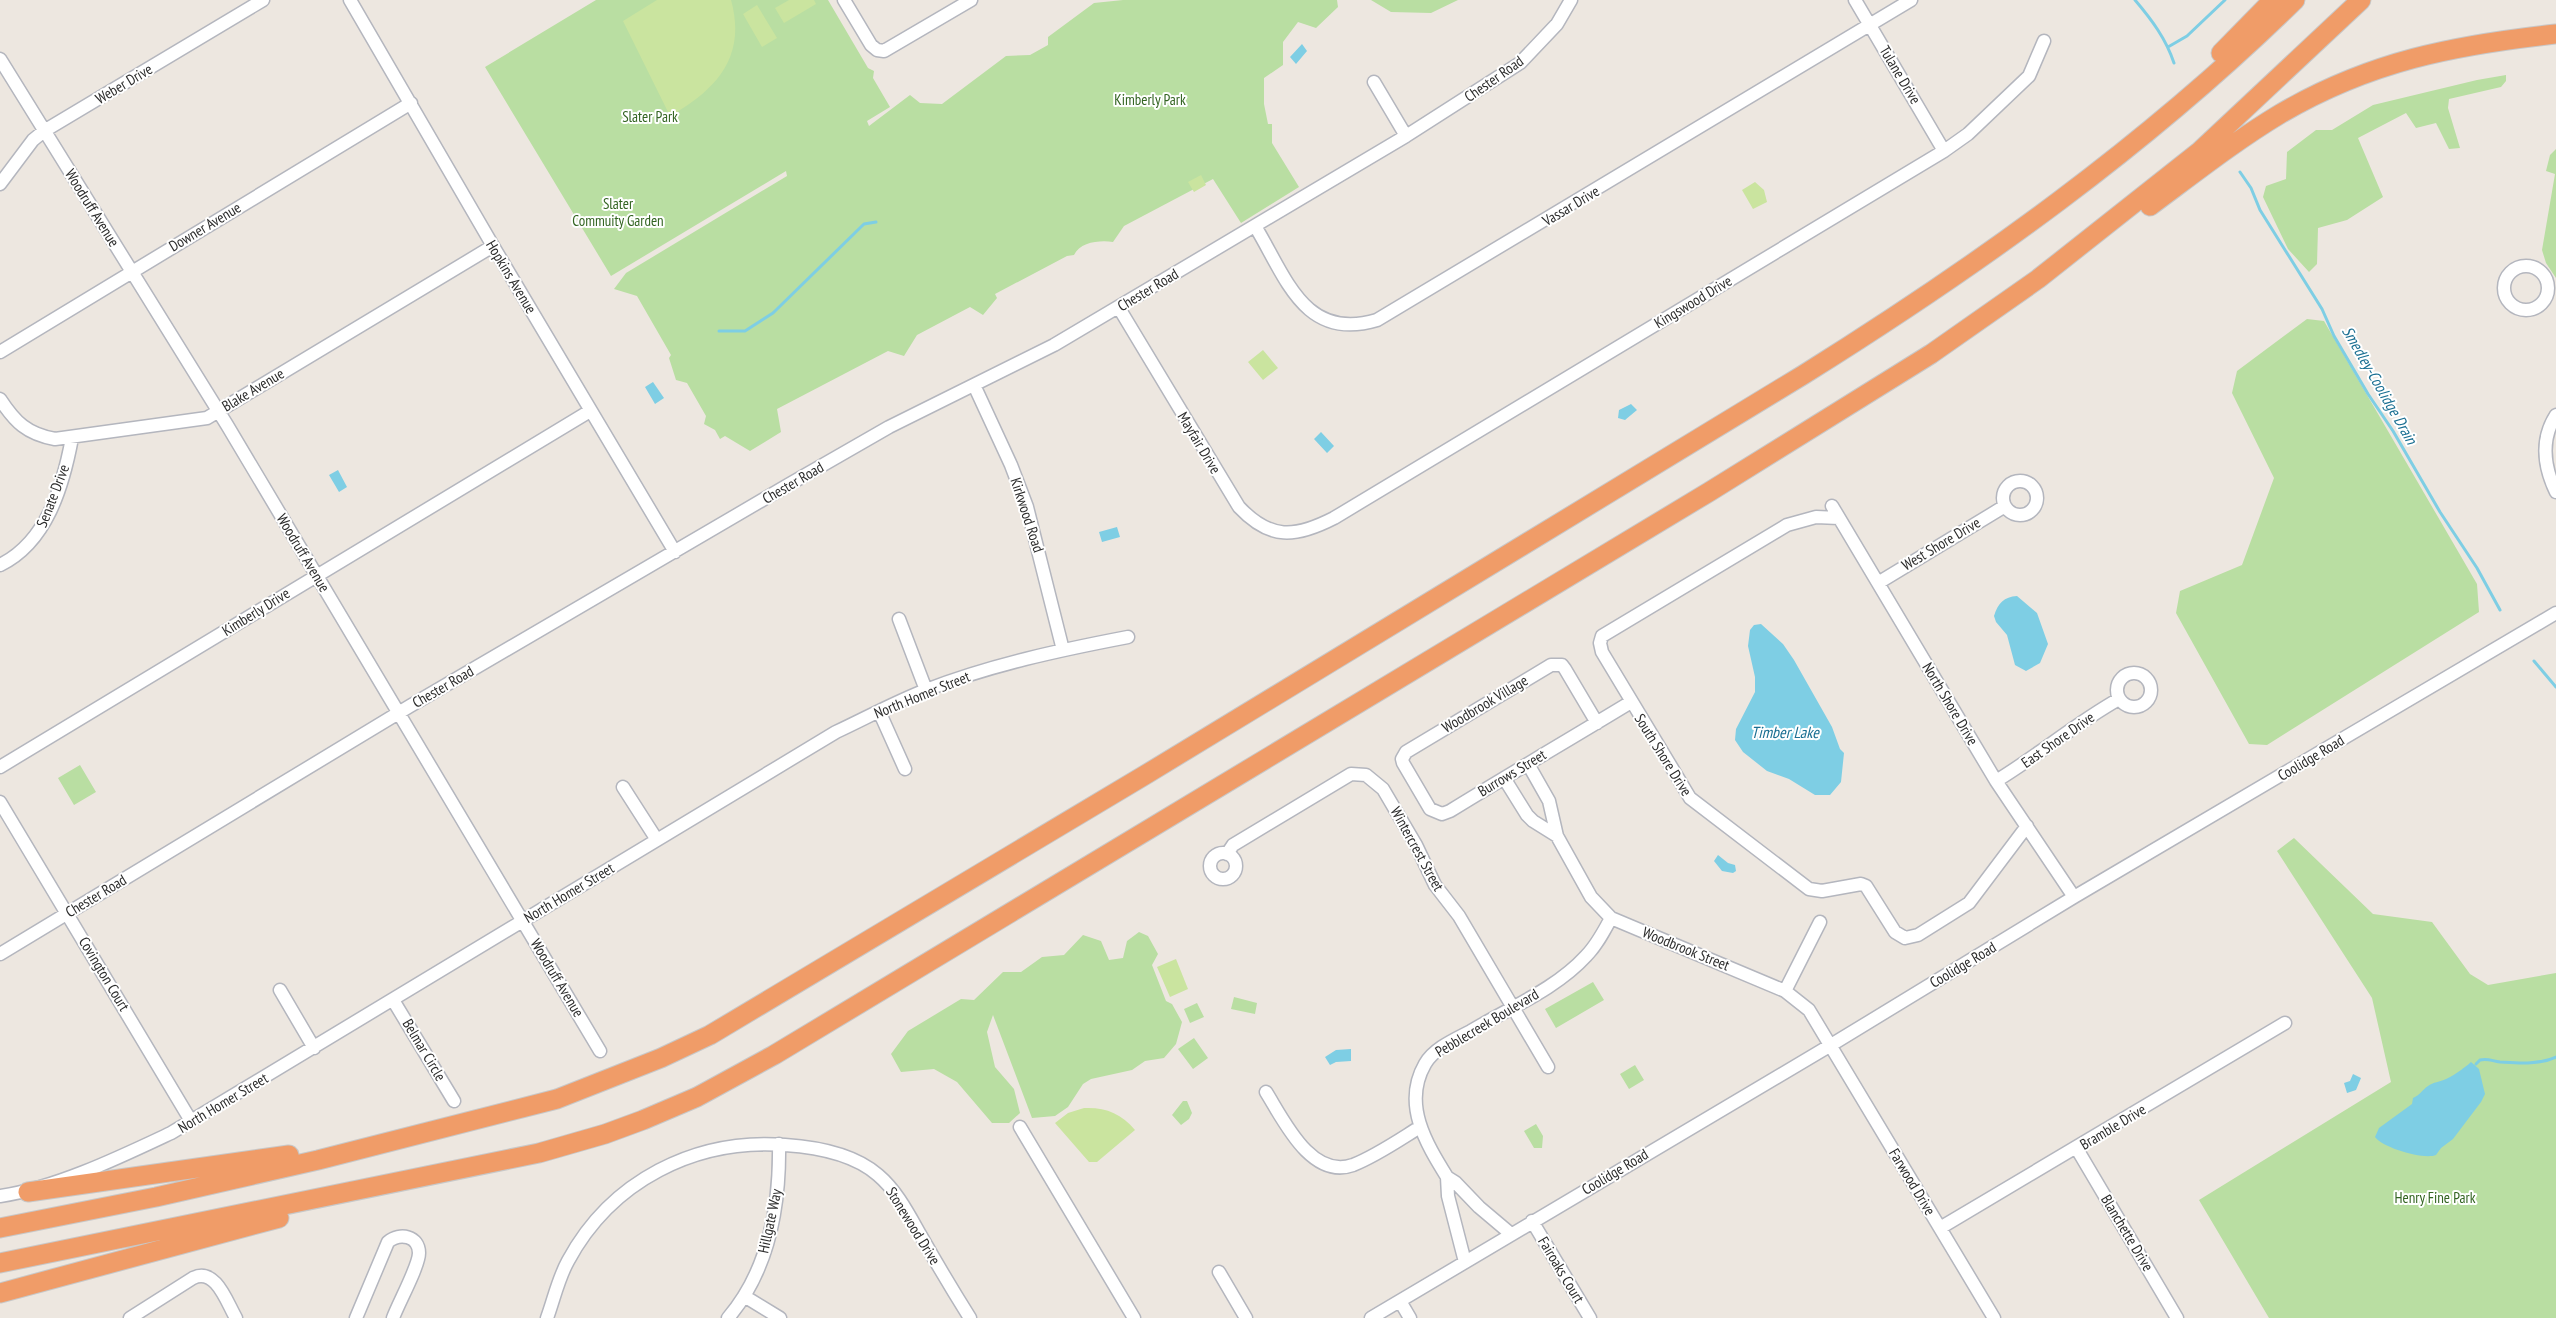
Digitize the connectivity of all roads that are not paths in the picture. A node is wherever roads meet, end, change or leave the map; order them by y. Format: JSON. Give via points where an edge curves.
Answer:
{"nodes":[{"id":1,"x":263,"y":0,"type":"edge"},
{"id":2,"x":350,"y":0,"type":"edge"},
{"id":3,"x":844,"y":0,"type":"edge"},
{"id":4,"x":971,"y":0,"type":"edge"},
{"id":5,"x":1572,"y":0,"type":"edge"},
{"id":6,"x":1855,"y":0,"type":"edge"},
{"id":7,"x":1912,"y":0,"type":"edge"},
{"id":8,"x":2273,"y":0,"type":"edge"},
{"id":9,"x":2295,"y":0,"type":"edge"},
{"id":10,"x":2361,"y":0,"type":"edge"},
{"id":11,"x":1870,"y":26,"type":"junction"},
{"id":12,"x":2556,"y":34,"type":"edge"},
{"id":13,"x":2044,"y":42,"type":"dead end"},
{"id":14,"x":0,"y":60,"type":"edge"},
{"id":15,"x":1374,"y":82,"type":"dead end"},
{"id":16,"x":411,"y":103,"type":"junction"},
{"id":17,"x":44,"y":131,"type":"junction"},
{"id":18,"x":1406,"y":136,"type":"junction"},
{"id":19,"x":1944,"y":151,"type":"junction"},
{"id":20,"x":2110,"y":162,"type":"junction"},
{"id":21,"x":0,"y":184,"type":"edge"},
{"id":22,"x":1255,"y":226,"type":"junction"},
{"id":23,"x":492,"y":246,"type":"junction"},
{"id":24,"x":132,"y":271,"type":"junction"},
{"id":25,"x":2038,"y":279,"type":"junction"},
{"id":26,"x":1119,"y":308,"type":"junction"},
{"id":27,"x":0,"y":352,"type":"edge"},
{"id":28,"x":974,"y":385,"type":"junction"},
{"id":29,"x":0,"y":399,"type":"edge"},
{"id":30,"x":590,"y":411,"type":"junction"},
{"id":31,"x":218,"y":412,"type":"junction"},
{"id":32,"x":2556,"y":415,"type":"edge"},
{"id":33,"x":72,"y":438,"type":"junction"},
{"id":34,"x":2556,"y":492,"type":"edge"},
{"id":35,"x":1832,"y":506,"type":"dead end"},
{"id":36,"x":2005,"y":506,"type":"dead end"},
{"id":37,"x":1839,"y":518,"type":"junction"},
{"id":38,"x":1311,"y":529,"type":"joint"},
{"id":39,"x":675,"y":552,"type":"junction"},
{"id":40,"x":0,"y":565,"type":"edge"},
{"id":41,"x":316,"y":576,"type":"junction"},
{"id":42,"x":1878,"y":583,"type":"junction"},
{"id":43,"x":2556,"y":614,"type":"edge"},
{"id":44,"x":899,"y":619,"type":"dead end"},
{"id":45,"x":1128,"y":637,"type":"dead end"},
{"id":46,"x":1063,"y":650,"type":"junction"},
{"id":47,"x":926,"y":690,"type":"junction"},
{"id":48,"x":2119,"y":699,"type":"dead end"},
{"id":49,"x":1631,"y":702,"type":"junction"},
{"id":50,"x":879,"y":711,"type":"junction"},
{"id":51,"x":399,"y":713,"type":"junction"},
{"id":52,"x":1597,"y":723,"type":"junction"},
{"id":53,"x":1406,"y":752,"type":"joint"},
{"id":54,"x":1528,"y":764,"type":"junction"},
{"id":55,"x":0,"y":767,"type":"edge"},
{"id":56,"x":905,"y":769,"type":"dead end"},
{"id":57,"x":1504,"y":778,"type":"junction"},
{"id":58,"x":1996,"y":781,"type":"junction"},
{"id":59,"x":623,"y":786,"type":"dead end"},
{"id":60,"x":0,"y":802,"type":"edge"},
{"id":61,"x":1553,"y":810,"type":"junction"},
{"id":62,"x":1533,"y":821,"type":"junction"},
{"id":63,"x":2027,"y":826,"type":"junction"},
{"id":64,"x":1556,"y":836,"type":"junction"},
{"id":65,"x":656,"y":840,"type":"junction"},
{"id":66,"x":1227,"y":854,"type":"dead end"},
{"id":67,"x":2074,"y":897,"type":"junction"},
{"id":68,"x":67,"y":914,"type":"junction"},
{"id":69,"x":1612,"y":918,"type":"junction"},
{"id":70,"x":523,"y":921,"type":"junction"},
{"id":71,"x":1820,"y":922,"type":"dead end"},
{"id":72,"x":0,"y":954,"type":"edge"},
{"id":73,"x":280,"y":990,"type":"dead end"},
{"id":74,"x":1785,"y":991,"type":"junction"},
{"id":75,"x":393,"y":1000,"type":"junction"},
{"id":76,"x":1512,"y":1007,"type":"junction"},
{"id":77,"x":2285,"y":1023,"type":"dead end"},
{"id":78,"x":1832,"y":1045,"type":"junction"},
{"id":79,"x":314,"y":1048,"type":"junction"},
{"id":80,"x":600,"y":1051,"type":"dead end"},
{"id":81,"x":1548,"y":1067,"type":"dead end"},
{"id":82,"x":1266,"y":1092,"type":"dead end"},
{"id":83,"x":557,"y":1099,"type":"junction"},
{"id":84,"x":454,"y":1101,"type":"dead end"},
{"id":85,"x":191,"y":1121,"type":"junction"},
{"id":86,"x":1020,"y":1127,"type":"dead end"},
{"id":87,"x":1420,"y":1127,"type":"junction"},
{"id":88,"x":779,"y":1144,"type":"junction"},
{"id":89,"x":2076,"y":1149,"type":"junction"},
{"id":90,"x":1447,"y":1177,"type":"junction"},
{"id":91,"x":424,"y":1178,"type":"junction"},
{"id":92,"x":28,"y":1192,"type":"junction"},
{"id":93,"x":0,"y":1196,"type":"edge"},
{"id":94,"x":1532,"y":1221,"type":"junction"},
{"id":95,"x":0,"y":1228,"type":"edge"},
{"id":96,"x":1940,"y":1228,"type":"junction"},
{"id":97,"x":1511,"y":1234,"type":"junction"},
{"id":98,"x":1464,"y":1262,"type":"junction"},
{"id":99,"x":0,"y":1263,"type":"edge"},
{"id":100,"x":1219,"y":1272,"type":"dead end"},
{"id":101,"x":0,"y":1293,"type":"edge"},
{"id":102,"x":744,"y":1296,"type":"junction"},
{"id":103,"x":1400,"y":1301,"type":"junction"},
{"id":104,"x":130,"y":1318,"type":"edge"},
{"id":105,"x":236,"y":1318,"type":"edge"},
{"id":106,"x":356,"y":1318,"type":"edge"},
{"id":107,"x":393,"y":1318,"type":"edge"},
{"id":108,"x":547,"y":1318,"type":"edge"},
{"id":109,"x":728,"y":1318,"type":"edge"},
{"id":110,"x":780,"y":1318,"type":"edge"},
{"id":111,"x":970,"y":1318,"type":"edge"},
{"id":112,"x":1134,"y":1318,"type":"edge"},
{"id":113,"x":1246,"y":1318,"type":"edge"},
{"id":114,"x":1372,"y":1318,"type":"edge"},
{"id":115,"x":1410,"y":1318,"type":"edge"},
{"id":116,"x":1590,"y":1318,"type":"edge"},
{"id":117,"x":1994,"y":1318,"type":"edge"},
{"id":118,"x":2177,"y":1318,"type":"edge"}],
"edges":[{"from":1,"to":17,"type":"street","name":"Weber Drive"},
{"from":2,"to":16,"type":"street","name":"Hopkins Avenue"},
{"from":3,"to":4,"type":"street","via":[[877,50],[890,48]]},
{"from":5,"to":18,"type":"street","name":"Chester Road","via":[[1557,24],[1520,63]]},
{"from":6,"to":11,"type":"street","name":"Tulane Drive"},
{"from":7,"to":11,"type":"street","name":"Vassar Drive"},
{"from":8,"to":20,"type":"highway","via":[[2154,114]]},
{"from":9,"to":20,"type":"highway","via":[[2185,102]]},
{"from":10,"to":25,"type":"highway","via":[[2200,151]]},
{"from":11,"to":19,"type":"street","name":"Tulane Drive"},
{"from":11,"to":22,"type":"street","name":"Vassar Drive","via":[[1376,320],[1360,326],[1339,326],[1311,312],[1300,301]]},
{"from":12,"to":25,"type":"highway","via":[[2436,51],[2378,68],[2321,92],[2259,127],[2106,238]]},
{"from":13,"to":19,"type":"street","name":"Kingswood Drive","via":[[2029,76],[1968,134]]},
{"from":14,"to":17,"type":"street","name":"Woodruff Avenue"},
{"from":15,"to":18,"type":"street"},
{"from":16,"to":23,"type":"street","name":"Hopkins Avenue"},
{"from":16,"to":24,"type":"street","name":"Downer Avenue"},
{"from":17,"to":21,"type":"street","name":"Weber Drive","via":[[33,140]]},
{"from":17,"to":24,"type":"street","name":"Woodruff Avenue"},
{"from":18,"to":22,"type":"street","name":"Chester Road"},
{"from":19,"to":38,"type":"street","name":"Kingswood Drive"},
{"from":20,"to":83,"type":"highway","via":[[1901,314],[1145,775],[710,1035]]},
{"from":22,"to":26,"type":"street","name":"Chester Road"},
{"from":23,"to":30,"type":"street","name":"Hopkins Avenue"},
{"from":23,"to":31,"type":"street","name":"Blake Avenue"},
{"from":24,"to":27,"type":"street","name":"Downer Avenue"},
{"from":24,"to":31,"type":"street","name":"Woodruff Avenue"},
{"from":25,"to":91,"type":"highway","via":[[1931,354],[1825,422],[774,1055],[697,1097],[605,1134],[539,1153]]},
{"from":26,"to":28,"type":"street","name":"Chester Road"},
{"from":26,"to":38,"type":"street","name":"Mayfair Drive","via":[[1239,506],[1252,520],[1278,533]]},
{"from":28,"to":39,"type":"street","name":"Chester Road","via":[[889,427]]},
{"from":28,"to":46,"type":"street","name":"Kirkwood Road","via":[[1027,507]]},
{"from":29,"to":33,"type":"street","name":"Blake Avenue","via":[[23,428],[40,436]]},
{"from":30,"to":39,"type":"street","name":"Hopkins Avenue"},
{"from":30,"to":41,"type":"street","name":"Kimberly Drive"},
{"from":31,"to":33,"type":"street","name":"Blake Avenue","via":[[207,418]]},
{"from":31,"to":41,"type":"street","name":"Woodruff Avenue"},
{"from":32,"to":34,"type":"street","via":[[2549,428],[2545,449],[2548,475]]},
{"from":33,"to":40,"type":"street","name":"Senate Drive","via":[[52,506],[41,530],[23,550]]},
{"from":35,"to":37,"type":"street","name":"North Shore Drive"},
{"from":36,"to":42,"type":"street","name":"West Shore Drive"},
{"from":37,"to":42,"type":"street","name":"North Shore Drive"},
{"from":37,"to":49,"type":"street","name":"South Shore Drive","via":[[1816,517],[1786,525],[1605,634],[1600,643],[1602,652]]},
{"from":39,"to":51,"type":"street","name":"Chester Road"},
{"from":41,"to":51,"type":"street","name":"Woodruff Avenue"},
{"from":41,"to":55,"type":"street","name":"Kimberly Drive"},
{"from":42,"to":58,"type":"street","name":"North Shore Drive"},
{"from":43,"to":67,"type":"street","name":"Coolidge Road"},
{"from":44,"to":47,"type":"street"},
{"from":45,"to":46,"type":"street","name":"North Homer Street"},
{"from":46,"to":47,"type":"street","name":"North Homer Street","via":[[995,667]]},
{"from":47,"to":50,"type":"street","name":"North Homer Street"},
{"from":48,"to":58,"type":"street","name":"East Shore Drive"},
{"from":49,"to":52,"type":"street","name":"Burrows Street"},
{"from":49,"to":63,"type":"street","name":"South Shore Drive","via":[[1683,790],[1698,805],[1810,888],[1822,891],[1861,884],[1866,886],[1895,932],[1905,938],[1918,935],[1969,903]]},
{"from":50,"to":56,"type":"street"},
{"from":50,"to":65,"type":"street","name":"North Homer Street","via":[[809,748]]},
{"from":51,"to":68,"type":"street","name":"Chester Road"},
{"from":51,"to":70,"type":"street","name":"Woodruff Avenue"},
{"from":52,"to":53,"type":"street","name":"Woodbrook Village","via":[[1562,665],[1551,665]]},
{"from":52,"to":54,"type":"street","name":"Burrows Street"},
{"from":53,"to":57,"type":"street","name":"Burrows Street","via":[[1403,763],[1430,809],[1438,814],[1450,811]]},
{"from":54,"to":57,"type":"street","name":"Burrows Street"},
{"from":54,"to":61,"type":"street","name":"Woodbrook Street"},
{"from":57,"to":62,"type":"street","name":"Woodbrook Street"},
{"from":58,"to":63,"type":"street","name":"North Shore Drive"},
{"from":59,"to":65,"type":"street"},
{"from":60,"to":68,"type":"street","name":"Covington Court"},
{"from":61,"to":62,"type":"street","via":[[1547,821]]},
{"from":61,"to":64,"type":"street","name":"Woodbrook Street"},
{"from":62,"to":64,"type":"street","name":"Woodbrook Street"},
{"from":63,"to":67,"type":"street","name":"North Shore Drive"},
{"from":64,"to":69,"type":"street","name":"Woodbrook Street","via":[[1591,897]]},
{"from":65,"to":70,"type":"street","name":"North Homer Street"},
{"from":66,"to":76,"type":"street","name":"Wintercrest Street","via":[[1233,845],[1350,774],[1366,775],[1383,789],[1435,885],[1459,916]]},
{"from":67,"to":78,"type":"street","name":"Coolidge Road"},
{"from":68,"to":72,"type":"street","name":"Chester Road"},
{"from":68,"to":85,"type":"street","name":"Covington Court"},
{"from":69,"to":74,"type":"street","name":"Woodbrook Street"},
{"from":69,"to":76,"type":"street","name":"Pebblecreek Boulevard","via":[[1592,949],[1573,969]]},
{"from":70,"to":75,"type":"street","name":"North Homer Street"},
{"from":70,"to":80,"type":"street","name":"Woodruff Avenue"},
{"from":71,"to":74,"type":"street"},
{"from":73,"to":79,"type":"street"},
{"from":74,"to":78,"type":"street","name":"Woodbrook Street","via":[[1809,1010]]},
{"from":75,"to":79,"type":"street","name":"North Homer Street"},
{"from":75,"to":84,"type":"street","name":"Belmar Circle"},
{"from":76,"to":81,"type":"street","name":"Wintercrest Street"},
{"from":76,"to":87,"type":"street","name":"Pebblecreek Boulevard","via":[[1428,1059],[1418,1090]]},
{"from":77,"to":89,"type":"street","name":"Bramble Drive"},
{"from":78,"to":94,"type":"street","name":"Coolidge Road"},
{"from":78,"to":96,"type":"street","name":"Farwood Drive"},
{"from":79,"to":85,"type":"street","name":"North Homer Street"},
{"from":82,"to":87,"type":"street","via":[[1297,1141],[1308,1153],[1327,1164],[1352,1165]]},
{"from":83,"to":92,"type":"highway","via":[[319,1151]]},
{"from":83,"to":95,"type":"highway","via":[[318,1160]]},
{"from":85,"to":92,"type":"street","name":"North Homer Street","via":[[129,1153]]},
{"from":86,"to":112,"type":"street"},
{"from":87,"to":90,"type":"street","name":"Pebblecreek Boulevard"},
{"from":88,"to":102,"type":"street","name":"Hillgate Way","via":[[773,1224],[762,1260]]},
{"from":88,"to":108,"type":"street","name":"Stonewood Drive","via":[[751,1144],[707,1151],[670,1163],[630,1187],[581,1238],[556,1288]]},
{"from":88,"to":111,"type":"street","name":"Stonewood Drive","via":[[844,1157],[878,1175],[899,1200]]},
{"from":89,"to":96,"type":"street","name":"Bramble Drive"},
{"from":89,"to":118,"type":"street","name":"Blanchette Drive"},
{"from":90,"to":97,"type":"street","name":"Pebblecreek Boulevard"},
{"from":90,"to":98,"type":"street","name":"Pebblecreek Boulevard","via":[[1448,1196]]},
{"from":91,"to":99,"type":"highway"},
{"from":91,"to":101,"type":"highway"},
{"from":92,"to":93,"type":"street","name":"North Homer Street"},
{"from":94,"to":97,"type":"street","name":"Coolidge Road"},
{"from":94,"to":116,"type":"street","name":"Fairoaks Court"},
{"from":96,"to":117,"type":"street","name":"Farwood Drive"},
{"from":97,"to":98,"type":"street","name":"Coolidge Road"},
{"from":98,"to":103,"type":"street","name":"Coolidge Road"},
{"from":100,"to":113,"type":"street"},
{"from":102,"to":109,"type":"street","name":"Hillgate Way"},
{"from":102,"to":110,"type":"street"},
{"from":103,"to":114,"type":"street","name":"Coolidge Road"},
{"from":103,"to":115,"type":"street"},
{"from":104,"to":105,"type":"street","via":[[193,1278],[203,1276],[213,1279],[218,1285]]},
{"from":106,"to":107,"type":"street","via":[[388,1242],[404,1236],[416,1244],[419,1256]]}]}
